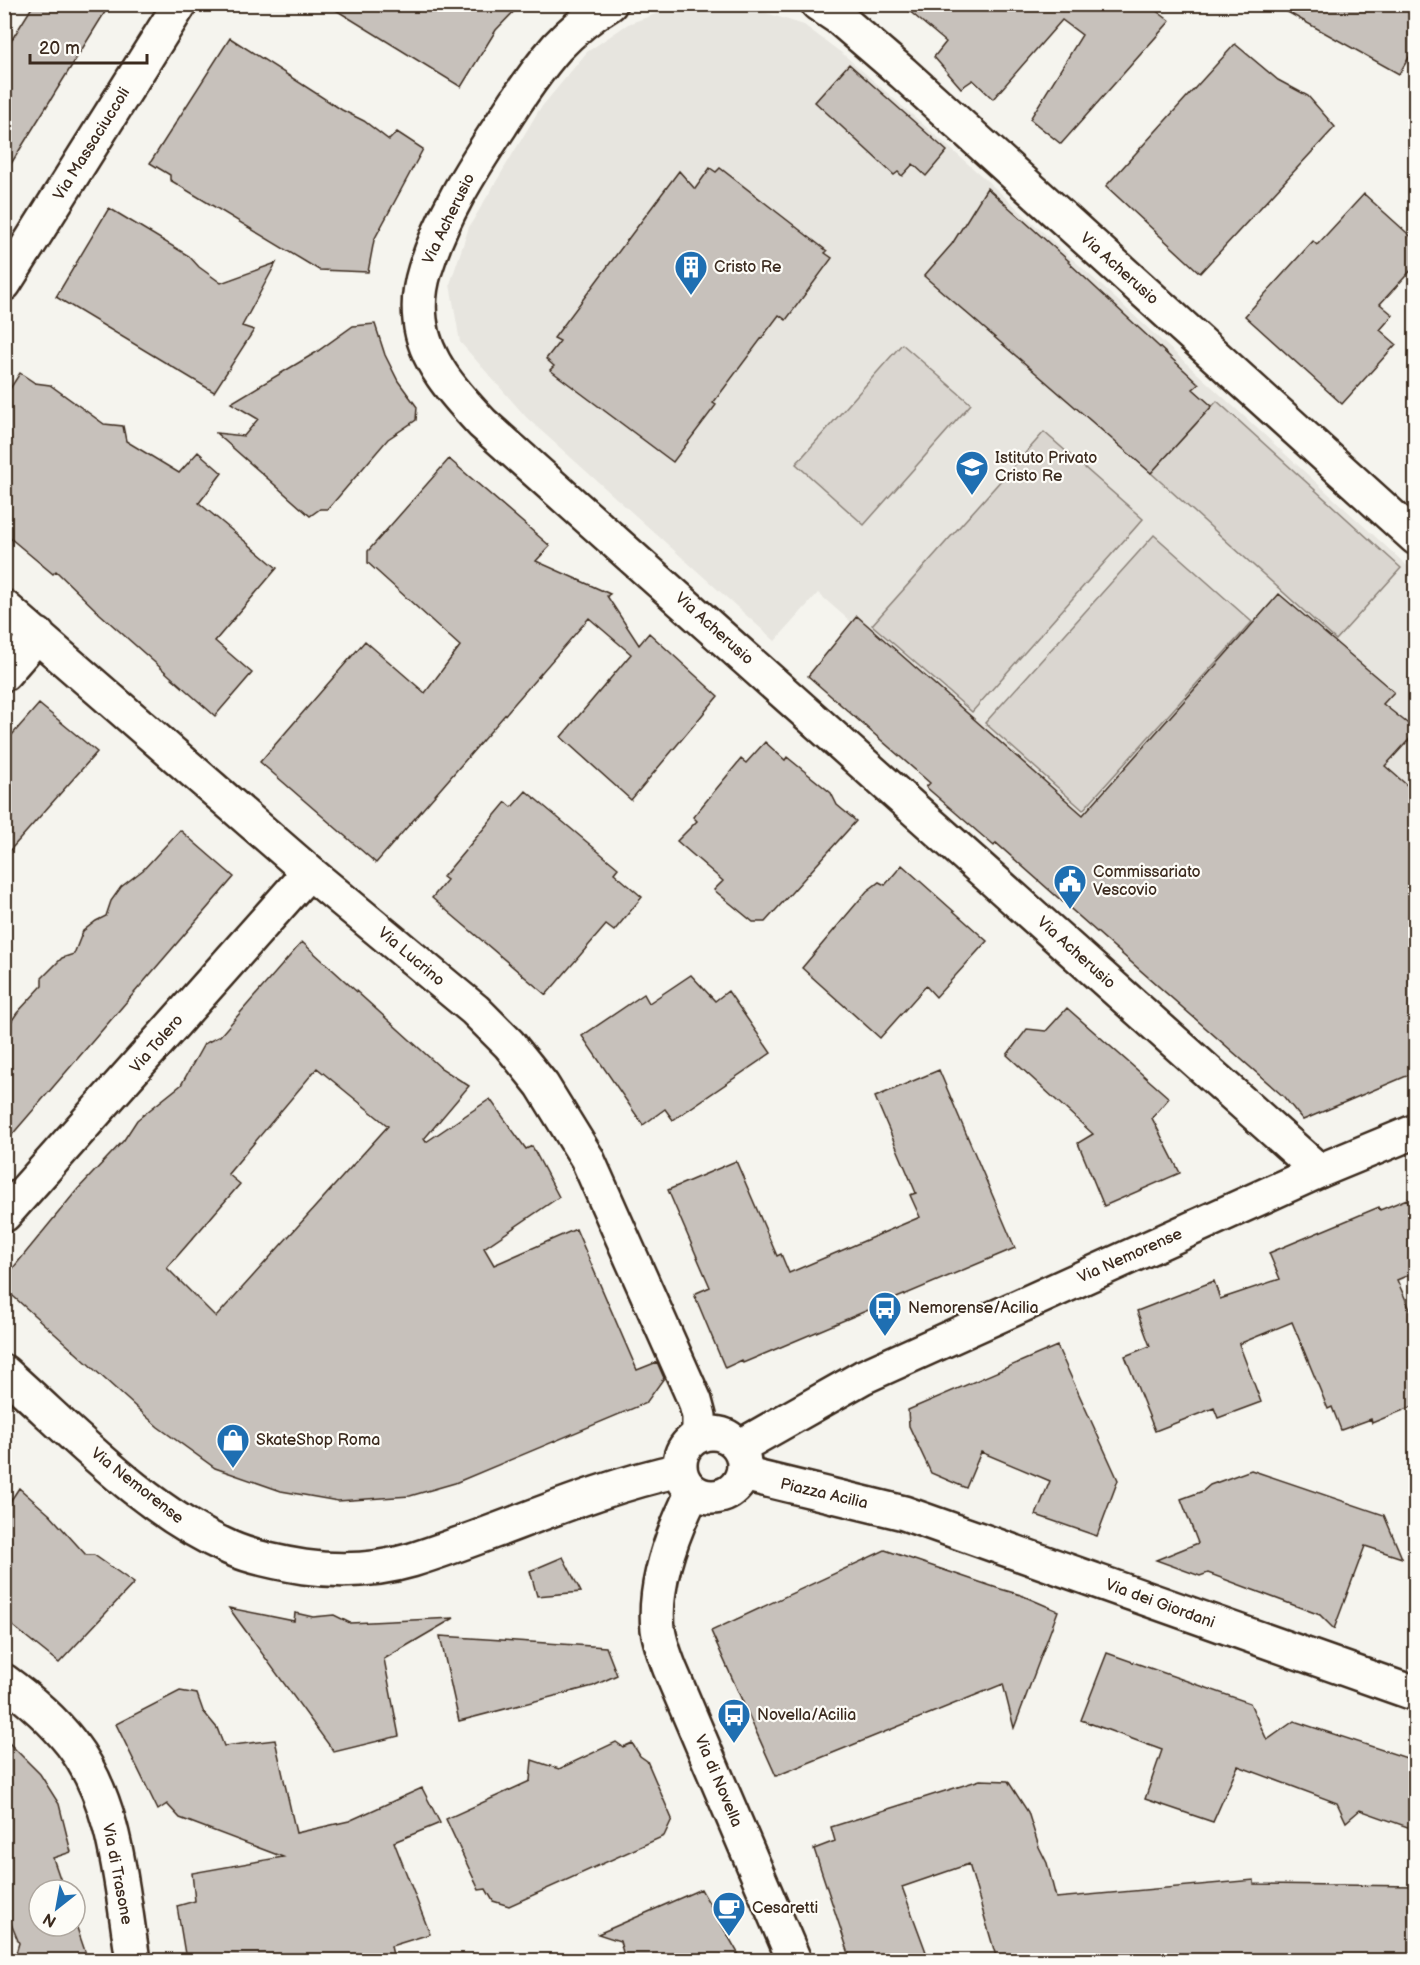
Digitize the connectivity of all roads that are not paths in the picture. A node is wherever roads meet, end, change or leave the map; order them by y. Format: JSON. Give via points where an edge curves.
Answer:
{"nodes":[{"id":1,"x":180,"y":4,"type":"edge"},
{"id":2,"x":610,"y":4,"type":"edge"},
{"id":3,"x":818,"y":4,"type":"edge"},
{"id":4,"x":4,"y":284,"type":"edge"},
{"id":5,"x":1416,"y":538,"type":"edge"},
{"id":6,"x":4,"y":607,"type":"edge"},
{"id":7,"x":38,"y":635,"type":"junction"},
{"id":8,"x":4,"y":674,"type":"edge"},
{"id":9,"x":309,"y":872,"type":"junction"},
{"id":10,"x":1416,"y":1131,"type":"edge"},
{"id":11,"x":1319,"y":1171,"type":"junction"},
{"id":12,"x":4,"y":1215,"type":"edge"},
{"id":13,"x":4,"y":1372,"type":"edge"},
{"id":14,"x":699,"y":1435,"type":"junction"},
{"id":15,"x":741,"y":1461,"type":"junction"},
{"id":16,"x":686,"y":1481,"type":"junction"},
{"id":17,"x":904,"y":1513,"type":"joint"},
{"id":18,"x":4,"y":1681,"type":"edge"},
{"id":19,"x":1416,"y":1694,"type":"edge"},
{"id":20,"x":133,"y":1960,"type":"edge"},
{"id":21,"x":794,"y":1960,"type":"edge"}],
"edges":[{"from":1,"to":4,"type":"street","name":"Via Massaciuccoli"},
{"from":2,"to":11,"type":"street","name":"Via Acherusio","via":[[585,20],[520,94],[445,221],[424,271],[419,299],[423,337],[435,364],[482,423]]},
{"from":3,"to":5,"type":"street","name":"Via Acherusio","via":[[903,73]]},
{"from":6,"to":7,"type":"street","name":"Via Lucrino"},
{"from":7,"to":8,"type":"street"},
{"from":7,"to":9,"type":"street","name":"Via Lucrino"},
{"from":9,"to":12,"type":"street","name":"Via Tolero"},
{"from":9,"to":14,"type":"street","name":"Via Lucrino","via":[[475,1010],[542,1084],[587,1158],[695,1401]]},
{"from":10,"to":11,"type":"street","name":"Via Nemorense"},
{"from":11,"to":15,"type":"street","name":"Via Nemorense","via":[[846,1386]]},
{"from":13,"to":16,"type":"street","name":"Via Nemorense","via":[[164,1511],[231,1549],[314,1568],[342,1570],[390,1565],[652,1476]]},
{"from":14,"to":15,"type":"street","name":"Piazza Acilia","via":[[725,1435]]},
{"from":14,"to":16,"type":"street","via":[[689,1441],[679,1460]]},
{"from":15,"to":16,"type":"street","via":[[738,1484],[722,1496],[712,1497]]},
{"from":15,"to":17,"type":"street","name":"Piazza Acilia"},
{"from":16,"to":21,"type":"street","name":"Via di Novella","via":[[658,1597],[658,1630],[670,1669]]},
{"from":17,"to":19,"type":"street","name":"Via dei Giordani"},
{"from":18,"to":20,"type":"street","name":"Via di Trasone","via":[[37,1707],[72,1744],[97,1790],[114,1841]]}]}
